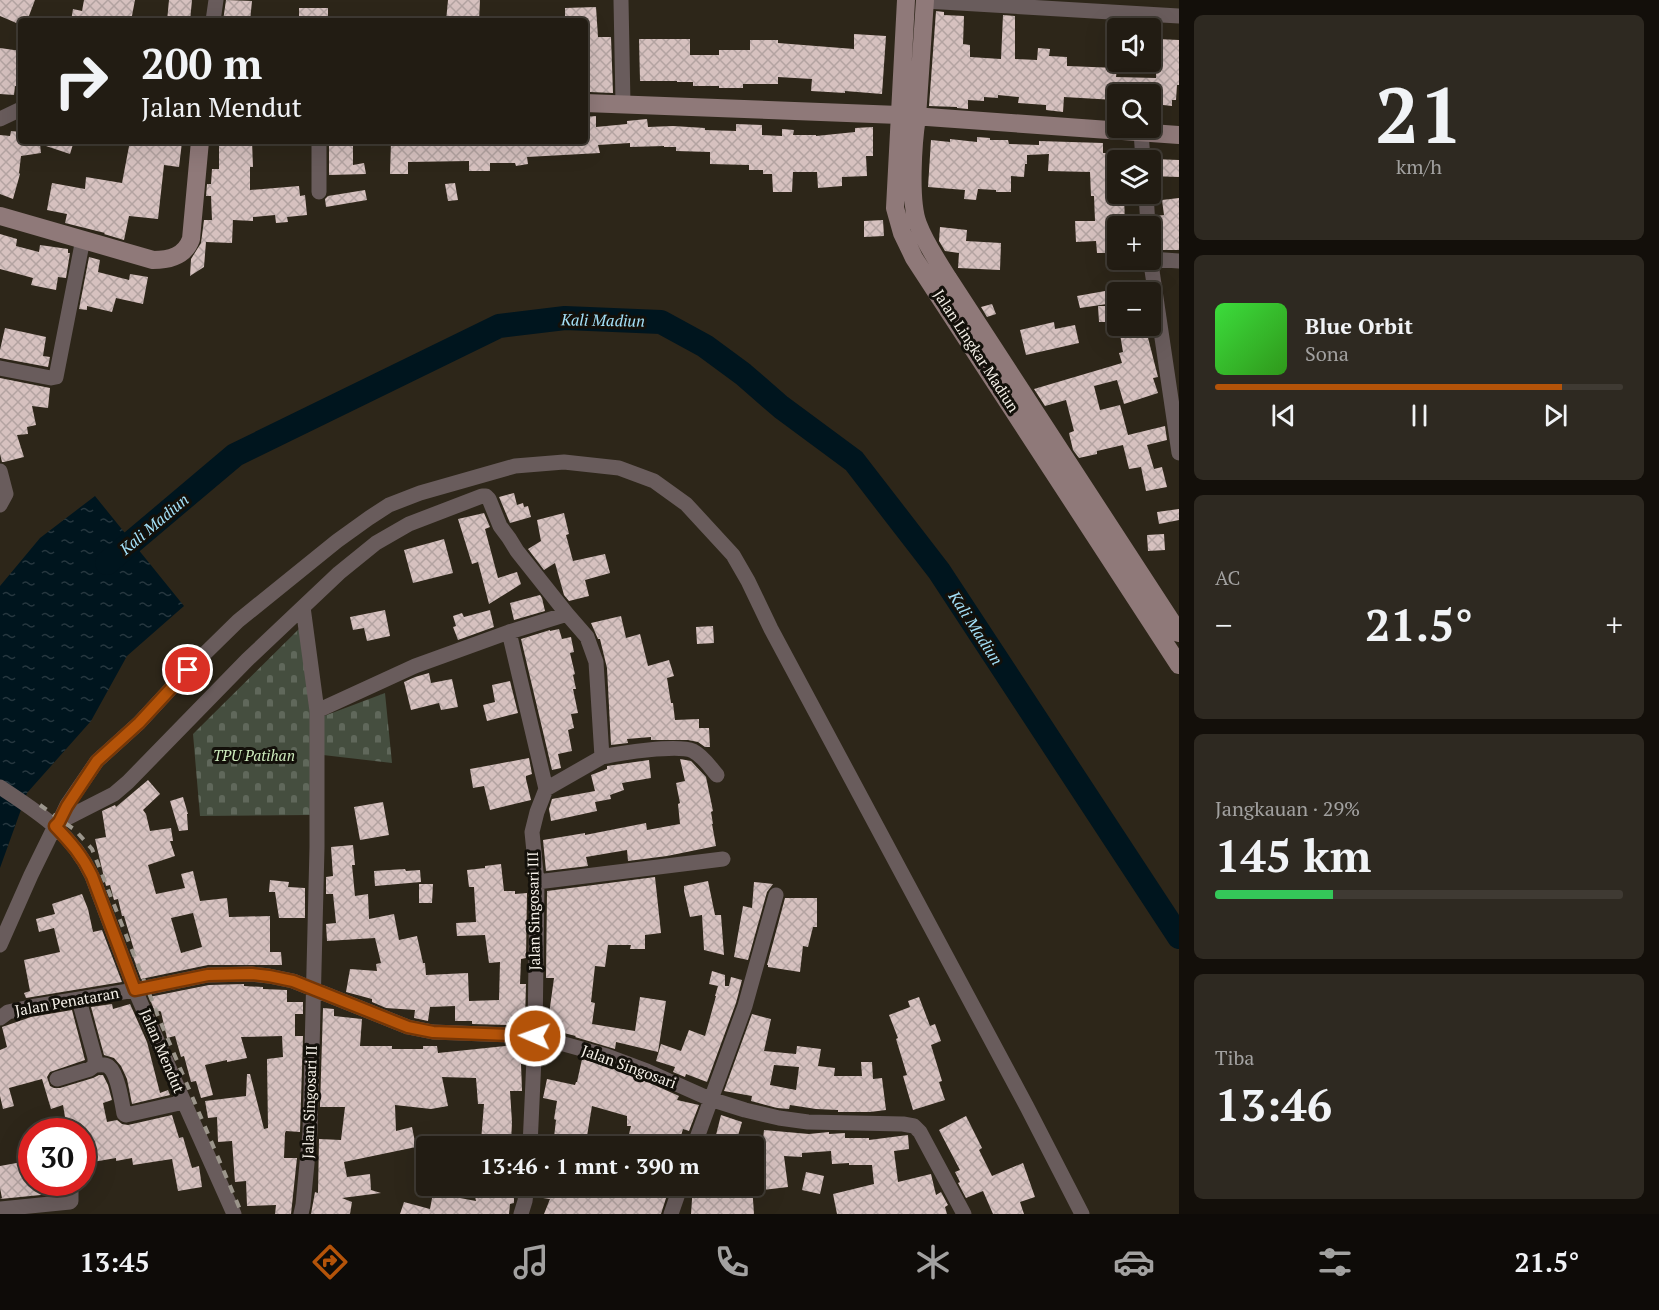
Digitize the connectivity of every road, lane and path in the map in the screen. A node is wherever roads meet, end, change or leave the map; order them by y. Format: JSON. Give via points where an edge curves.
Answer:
{"nodes":[{"id":1,"x":216,"y":0,"type":"edge"},
{"id":2,"x":621,"y":0,"type":"edge"},
{"id":3,"x":906,"y":0,"type":"edge"},
{"id":4,"x":925,"y":0,"type":"edge"},
{"id":5,"x":1179,"y":16,"type":"edge"},
{"id":6,"x":213,"y":18,"type":"edge"},
{"id":7,"x":588,"y":103,"type":"edge"},
{"id":8,"x":623,"y":104,"type":"junction"},
{"id":9,"x":18,"y":110,"type":"edge"},
{"id":10,"x":908,"y":116,"type":"junction"},
{"id":11,"x":0,"y":119,"type":"edge"},
{"id":12,"x":1107,"y":130,"type":"edge"},
{"id":13,"x":1161,"y":134,"type":"edge"},
{"id":14,"x":1179,"y":135,"type":"edge"},
{"id":15,"x":200,"y":144,"type":"edge"},
{"id":16,"x":319,"y":144,"type":"edge"},
{"id":17,"x":319,"y":192,"type":"dead end"},
{"id":18,"x":0,"y":216,"type":"edge"},
{"id":19,"x":83,"y":239,"type":"junction"},
{"id":20,"x":1161,"y":259,"type":"edge"},
{"id":21,"x":1179,"y":261,"type":"edge"},
{"id":22,"x":1153,"y":270,"type":"edge"},
{"id":23,"x":0,"y":368,"type":"edge"},
{"id":24,"x":1173,"y":374,"type":"edge"},
{"id":25,"x":1179,"y":453,"type":"edge"},
{"id":26,"x":1,"y":479,"type":"edge"},
{"id":27,"x":0,"y":505,"type":"edge"},
{"id":28,"x":303,"y":607,"type":"junction"},
{"id":29,"x":567,"y":614,"type":"junction"},
{"id":30,"x":509,"y":632,"type":"junction"},
{"id":31,"x":1179,"y":633,"type":"edge"},
{"id":32,"x":1179,"y":665,"type":"edge"},
{"id":33,"x":317,"y":711,"type":"junction"},
{"id":34,"x":602,"y":757,"type":"junction"},
{"id":35,"x":717,"y":775,"type":"dead end"},
{"id":36,"x":0,"y":787,"type":"edge"},
{"id":37,"x":546,"y":789,"type":"junction"},
{"id":38,"x":57,"y":824,"type":"junction"},
{"id":39,"x":723,"y":859,"type":"dead end"},
{"id":40,"x":537,"y":882,"type":"junction"},
{"id":41,"x":776,"y":896,"type":"dead end"},
{"id":42,"x":0,"y":945,"type":"edge"},
{"id":43,"x":315,"y":989,"type":"junction"},
{"id":44,"x":135,"y":990,"type":"junction"},
{"id":45,"x":79,"y":999,"type":"junction"},
{"id":46,"x":0,"y":1018,"type":"edge"},
{"id":47,"x":535,"y":1036,"type":"junction"},
{"id":48,"x":95,"y":1065,"type":"junction"},
{"id":49,"x":57,"y":1079,"type":"dead end"},
{"id":50,"x":710,"y":1100,"type":"junction"},
{"id":51,"x":184,"y":1102,"type":"junction"},
{"id":52,"x":530,"y":1136,"type":"edge"},
{"id":53,"x":697,"y":1136,"type":"edge"},
{"id":54,"x":70,"y":1196,"type":"edge"},
{"id":55,"x":526,"y":1196,"type":"edge"},
{"id":56,"x":677,"y":1196,"type":"edge"},
{"id":57,"x":0,"y":1209,"type":"edge"},
{"id":58,"x":237,"y":1213,"type":"edge"},
{"id":59,"x":301,"y":1214,"type":"edge"},
{"id":60,"x":521,"y":1214,"type":"edge"},
{"id":61,"x":671,"y":1214,"type":"edge"},
{"id":62,"x":964,"y":1214,"type":"edge"},
{"id":63,"x":1082,"y":1214,"type":"edge"}],
"edges":[{"from":1,"to":6,"type":"street"},
{"from":2,"to":8,"type":"street"},
{"from":3,"to":10,"type":"main road","name":"Jalan Lingkar Madiun"},
{"from":4,"to":5,"type":"street"},
{"from":4,"to":10,"type":"main road","name":"Jalan Lingkar Madiun"},
{"from":7,"to":8,"type":"main road"},
{"from":8,"to":10,"type":"main road"},
{"from":9,"to":11,"type":"street"},
{"from":10,"to":12,"type":"main road"},
{"from":10,"to":31,"type":"main road","name":"Jalan Lingkar Madiun","via":[[914,133],[913,201],[917,223],[928,245]]},
{"from":10,"to":32,"type":"main road","name":"Jalan Lingkar Madiun","via":[[895,208],[914,258]]},
{"from":13,"to":14,"type":"main road"},
{"from":15,"to":19,"type":"main road","via":[[192,239],[184,251],[170,259],[153,260]]},
{"from":16,"to":17,"type":"street"},
{"from":18,"to":19,"type":"main road"},
{"from":19,"to":23,"type":"street","via":[[56,377]]},
{"from":20,"to":21,"type":"street"},
{"from":22,"to":24,"type":"street"},
{"from":24,"to":25,"type":"street"},
{"from":26,"to":27,"type":"street","via":[[6,494]]},
{"from":28,"to":29,"type":"street","via":[[376,543],[409,524],[486,496],[500,526]]},
{"from":28,"to":33,"type":"street","name":"Jalan Singosari II"},
{"from":28,"to":38,"type":"street","via":[[128,782],[114,794]]},
{"from":29,"to":30,"type":"street"},
{"from":29,"to":34,"type":"street","via":[[587,637],[596,662]]},
{"from":30,"to":33,"type":"street","via":[[415,666]]},
{"from":30,"to":37,"type":"street"},
{"from":33,"to":43,"type":"street","name":"Jalan Singosari II"},
{"from":34,"to":35,"type":"street","via":[[676,748],[698,754]]},
{"from":34,"to":37,"type":"street"},
{"from":36,"to":38,"type":"street","name":"Jalan Mendut"},
{"from":37,"to":40,"type":"street","name":"Jalan Singosari III","via":[[533,825]]},
{"from":38,"to":42,"type":"street"},
{"from":38,"to":44,"type":"street","name":"Jalan Mendut","via":[[88,868]]},
{"from":38,"to":63,"type":"street","via":[[97,761],[238,621],[337,541],[389,505],[515,466],[564,462],[619,468],[654,481],[686,504],[733,555],[743,572]]},
{"from":39,"to":40,"type":"street"},
{"from":40,"to":47,"type":"street","name":"Jalan Singosari III"},
{"from":41,"to":50,"type":"street","via":[[745,1006]]},
{"from":43,"to":44,"type":"street","name":"Jalan Singosari","via":[[269,976],[227,974]]},
{"from":43,"to":47,"type":"street","name":"Jalan Singosari","via":[[416,1029]]},
{"from":43,"to":59,"type":"street","name":"Jalan Singosari II","via":[[310,1132]]},
{"from":44,"to":45,"type":"street","name":"Jalan Penataran"},
{"from":44,"to":51,"type":"street","name":"Jalan Mendut"},
{"from":45,"to":46,"type":"street","name":"Jalan Penataran","via":[[8,1012]]},
{"from":45,"to":48,"type":"street"},
{"from":47,"to":50,"type":"street","name":"Jalan Singosari","via":[[607,1056]]},
{"from":47,"to":52,"type":"street","name":"Jalan Singosari III"},
{"from":48,"to":49,"type":"street"},
{"from":48,"to":51,"type":"street","via":[[107,1065],[112,1070],[126,1115]]},
{"from":50,"to":53,"type":"street"},
{"from":50,"to":62,"type":"street","name":"Jalan Singosari","via":[[808,1122],[914,1126]]},
{"from":51,"to":58,"type":"street","name":"Jalan Mendut"},
{"from":54,"to":57,"type":"street","via":[[70,1202]]},
{"from":55,"to":60,"type":"street"},
{"from":56,"to":61,"type":"street"}]}
